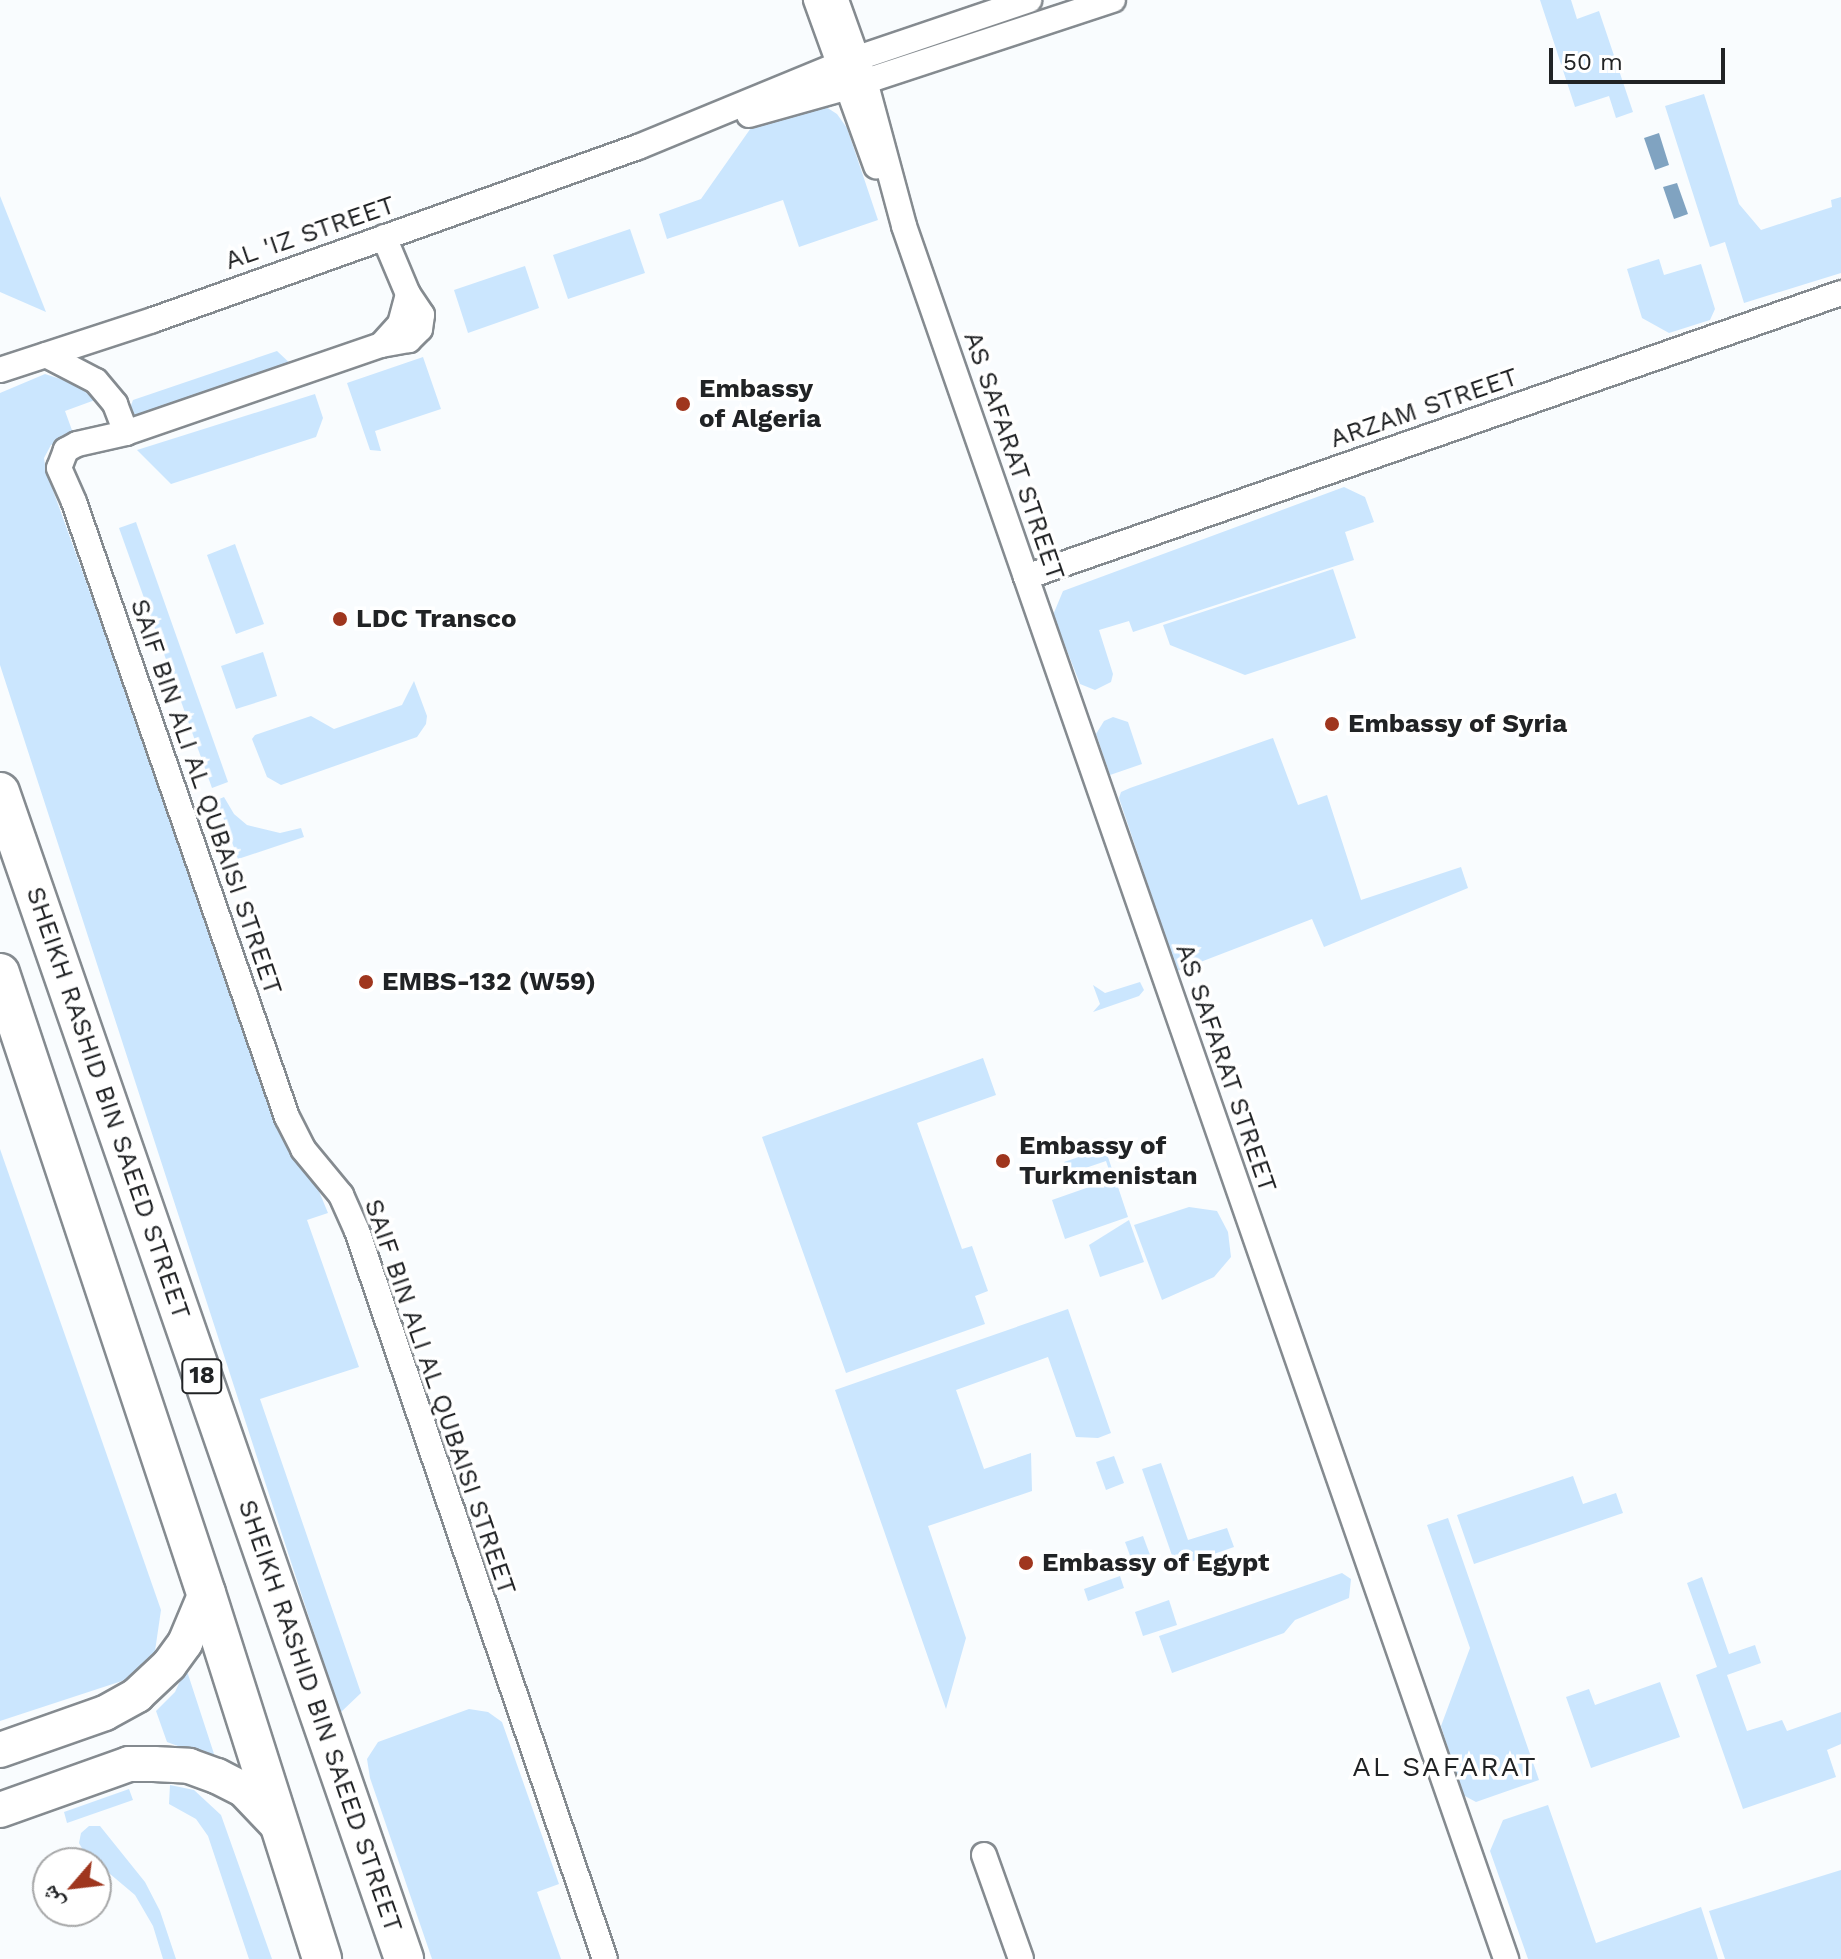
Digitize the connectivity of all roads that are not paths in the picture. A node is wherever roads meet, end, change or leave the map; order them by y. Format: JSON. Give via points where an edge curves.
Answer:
{"nodes":[{"id":1,"x":816,"y":0,"type":"edge"},
{"id":2,"x":836,"y":0,"type":"edge"},
{"id":3,"x":1029,"y":0,"type":"edge"},
{"id":4,"x":1113,"y":0,"type":"edge"},
{"id":5,"x":847,"y":62,"type":"junction"},
{"id":6,"x":855,"y":85,"type":"junction"},
{"id":7,"x":638,"y":147,"type":"junction"},
{"id":8,"x":384,"y":237,"type":"junction"},
{"id":9,"x":1841,"y":293,"type":"edge"},
{"id":10,"x":46,"y":355,"type":"junction"},
{"id":11,"x":0,"y":370,"type":"edge"},
{"id":12,"x":126,"y":433,"type":"junction"},
{"id":13,"x":1026,"y":577,"type":"junction"},
{"id":14,"x":0,"y":792,"type":"edge"},
{"id":15,"x":0,"y":973,"type":"edge"},
{"id":16,"x":0,"y":993,"type":"edge"},
{"id":17,"x":24,"y":1041,"type":"junction"},
{"id":18,"x":206,"y":1593,"type":"junction"},
{"id":19,"x":0,"y":1750,"type":"edge"},
{"id":20,"x":0,"y":1810,"type":"edge"},
{"id":21,"x":281,"y":1830,"type":"junction"},
{"id":22,"x":984,"y":1855,"type":"dead end"},
{"id":23,"x":322,"y":1959,"type":"edge"},
{"id":24,"x":404,"y":1959,"type":"edge"},
{"id":25,"x":605,"y":1959,"type":"edge"},
{"id":26,"x":1021,"y":1959,"type":"edge"},
{"id":27,"x":1506,"y":1959,"type":"edge"}],
"edges":[{"from":1,"to":5,"type":"street","name":"AS SAFARAT STREET"},
{"from":2,"to":5,"type":"street","name":"AS SAFARAT STREET"},
{"from":3,"to":5,"type":"street","name":"AL 'IZ STREET"},
{"from":4,"to":6,"type":"street","name":"AL 'IZ STREET"},
{"from":5,"to":6,"type":"street","name":"AS SAFARAT STREET"},
{"from":5,"to":7,"type":"street","name":"AL 'IZ STREET"},
{"from":6,"to":7,"type":"street","name":"AL 'IZ STREET"},
{"from":6,"to":13,"type":"street","name":"AS SAFARAT STREET"},
{"from":7,"to":8,"type":"street","name":"AL 'IZ STREET"},
{"from":8,"to":10,"type":"street","name":"AL 'IZ STREET"},
{"from":8,"to":12,"type":"street","name":"SAIF BIN ALI AL QUBAISI STREET","via":[[408,294],[400,324],[381,345]]},
{"from":9,"to":13,"type":"street","name":"ARZAM STREET"},
{"from":10,"to":11,"type":"street","name":"AL 'IZ STREET"},
{"from":10,"to":12,"type":"street","via":[[96,381],[115,404]]},
{"from":12,"to":25,"type":"street","name":"SAIF BIN ALI AL QUBAISI STREET","via":[[97,441],[74,469],[74,502],[287,1117],[303,1149],[341,1195],[357,1231]]},
{"from":13,"to":27,"type":"street","name":"AS SAFARAT STREET"},
{"from":14,"to":24,"type":"main road","name":"SHEIKH RASHID BIN SAEED STREET","number":"18"},
{"from":15,"to":17,"type":"main road","number":"18"},
{"from":16,"to":17,"type":"main road"},
{"from":17,"to":18,"type":"main road","number":"18"},
{"from":18,"to":19,"type":"main road","via":[[185,1643],[137,1695],[105,1713]]},
{"from":18,"to":21,"type":"main road","number":"18"},
{"from":20,"to":21,"type":"main road","via":[[129,1764],[189,1766],[244,1790]]},
{"from":21,"to":23,"type":"main road","number":"18"},
{"from":22,"to":26,"type":"street"}]}
